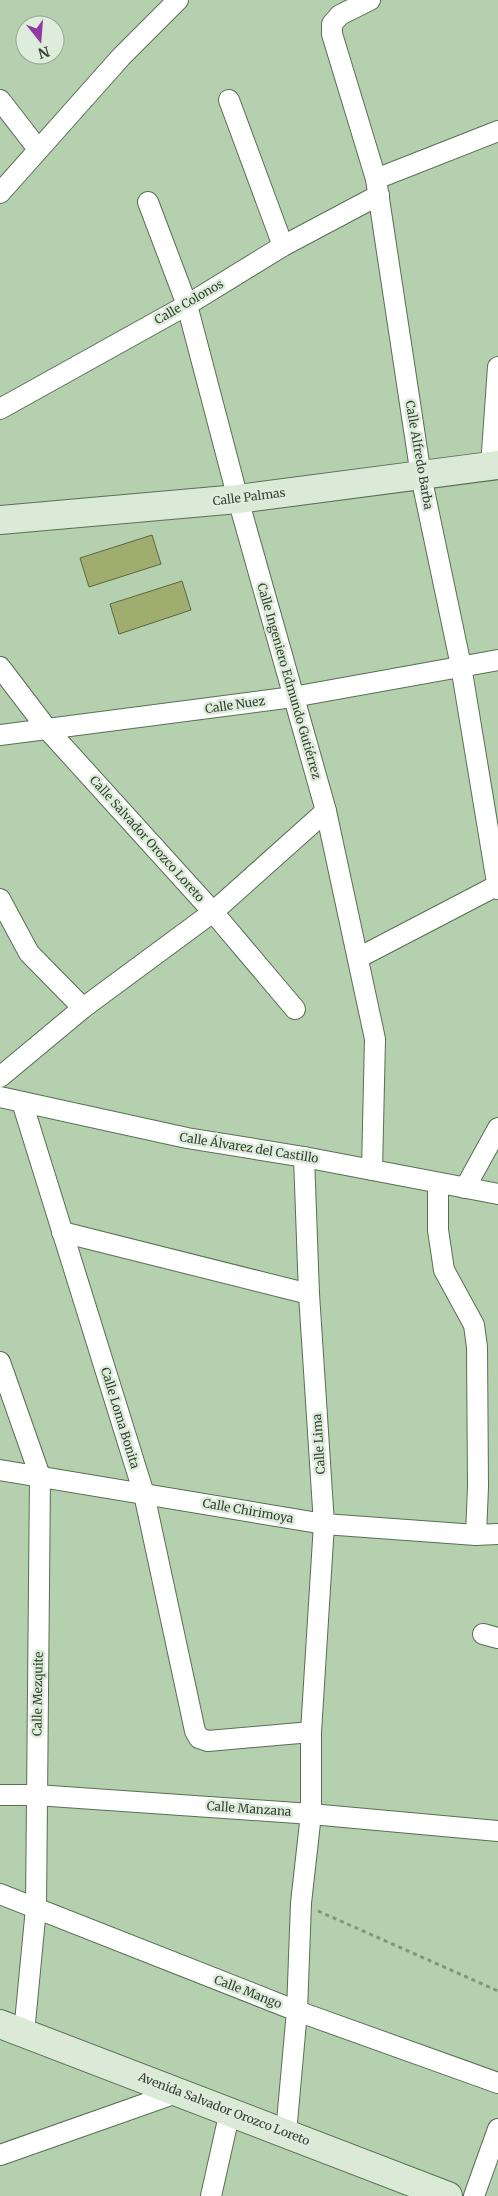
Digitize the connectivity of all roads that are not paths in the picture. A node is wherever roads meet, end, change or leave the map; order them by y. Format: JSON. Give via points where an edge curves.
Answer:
{"nodes":[{"id":1,"x":178,"y":0,"type":"edge"},
{"id":2,"x":370,"y":0,"type":"edge"},
{"id":3,"x":0,"y":100,"type":"edge"},
{"id":4,"x":230,"y":100,"type":"dead end"},
{"id":5,"x":498,"y":131,"type":"edge"},
{"id":6,"x":38,"y":149,"type":"junction"},
{"id":7,"x":377,"y":187,"type":"junction"},
{"id":8,"x":0,"y":193,"type":"edge"},
{"id":9,"x":148,"y":202,"type":"dead end"},
{"id":10,"x":282,"y":246,"type":"junction"},
{"id":11,"x":187,"y":305,"type":"junction"},
{"id":12,"x":498,"y":367,"type":"edge"},
{"id":13,"x":0,"y":409,"type":"edge"},
{"id":14,"x":494,"y":465,"type":"edge"},
{"id":15,"x":421,"y":476,"type":"junction"},
{"id":16,"x":238,"y":499,"type":"junction"},
{"id":17,"x":0,"y":520,"type":"edge"},
{"id":18,"x":498,"y":660,"type":"edge"},
{"id":19,"x":461,"y":666,"type":"junction"},
{"id":20,"x":0,"y":668,"type":"edge"},
{"id":21,"x":292,"y":698,"type":"junction"},
{"id":22,"x":48,"y":730,"type":"junction"},
{"id":23,"x":0,"y":735,"type":"edge"},
{"id":24,"x":326,"y":812,"type":"junction"},
{"id":25,"x":498,"y":887,"type":"edge"},
{"id":26,"x":0,"y":899,"type":"edge"},
{"id":27,"x":213,"y":912,"type":"junction"},
{"id":28,"x":358,"y":958,"type":"junction"},
{"id":29,"x":83,"y":1008,"type":"junction"},
{"id":30,"x":295,"y":1009,"type":"dead end"},
{"id":31,"x":0,"y":1077,"type":"edge"},
{"id":32,"x":0,"y":1097,"type":"edge"},
{"id":33,"x":22,"y":1102,"type":"junction"},
{"id":34,"x":498,"y":1128,"type":"edge"},
{"id":35,"x":304,"y":1157,"type":"junction"},
{"id":36,"x":372,"y":1170,"type":"junction"},
{"id":37,"x":438,"y":1183,"type":"junction"},
{"id":38,"x":466,"y":1188,"type":"junction"},
{"id":39,"x":498,"y":1194,"type":"edge"},
{"id":40,"x":62,"y":1232,"type":"junction"},
{"id":41,"x":310,"y":1294,"type":"junction"},
{"id":42,"x":0,"y":1362,"type":"edge"},
{"id":43,"x":0,"y":1470,"type":"edge"},
{"id":44,"x":40,"y":1476,"type":"junction"},
{"id":45,"x":144,"y":1494,"type":"junction"},
{"id":46,"x":324,"y":1524,"type":"junction"},
{"id":47,"x":498,"y":1534,"type":"edge"},
{"id":48,"x":476,"y":1535,"type":"junction"},
{"id":49,"x":311,"y":1732,"type":"junction"},
{"id":50,"x":0,"y":1795,"type":"edge"},
{"id":51,"x":36,"y":1795,"type":"junction"},
{"id":52,"x":311,"y":1814,"type":"junction"},
{"id":53,"x":498,"y":1831,"type":"edge"},
{"id":54,"x":0,"y":1894,"type":"edge"},
{"id":55,"x":36,"y":1908,"type":"junction"},
{"id":56,"x":297,"y":2011,"type":"junction"},
{"id":57,"x":12,"y":2028,"type":"edge"},
{"id":58,"x":498,"y":2083,"type":"edge"},
{"id":59,"x":179,"y":2092,"type":"junction"},
{"id":60,"x":230,"y":2111,"type":"junction"},
{"id":61,"x":498,"y":2129,"type":"edge"},
{"id":62,"x":286,"y":2133,"type":"junction"},
{"id":63,"x":0,"y":2155,"type":"edge"},
{"id":64,"x":211,"y":2196,"type":"edge"},
{"id":65,"x":448,"y":2196,"type":"edge"},
{"id":66,"x":474,"y":2196,"type":"edge"}],
"edges":[{"from":1,"to":6,"type":"street","via":[[121,57]]},
{"from":2,"to":7,"type":"street","name":"Calle Alfredo Barba","via":[[340,15],[332,24],[332,34]]},
{"from":3,"to":6,"type":"street"},
{"from":4,"to":10,"type":"street"},
{"from":5,"to":7,"type":"street","name":"Calle Colonos"},
{"from":6,"to":8,"type":"street"},
{"from":7,"to":10,"type":"street","name":"Calle Colonos"},
{"from":7,"to":15,"type":"street","name":"Calle Alfredo Barba"},
{"from":9,"to":11,"type":"street","name":"Calle Ingeniero Edmundo Gutiérrez"},
{"from":10,"to":11,"type":"street","name":"Calle Colonos"},
{"from":11,"to":13,"type":"street","name":"Calle Colonos"},
{"from":11,"to":16,"type":"street","name":"Calle Ingeniero Edmundo Gutiérrez"},
{"from":12,"to":14,"type":"street"},
{"from":14,"to":15,"type":"street","name":"Calle Palmas"},
{"from":15,"to":16,"type":"street","name":"Calle Palmas"},
{"from":15,"to":19,"type":"street","name":"Calle Alfredo Barba"},
{"from":16,"to":17,"type":"street","name":"Calle Palmas"},
{"from":16,"to":21,"type":"street","name":"Calle Ingeniero Edmundo Gutiérrez"},
{"from":18,"to":19,"type":"street","name":"Calle Nuez"},
{"from":19,"to":21,"type":"street","name":"Calle Nuez"},
{"from":19,"to":25,"type":"street","name":"Calle Alfredo Barba"},
{"from":20,"to":22,"type":"street","name":"Calle Salvador Orozco Loreto"},
{"from":21,"to":22,"type":"street","name":"Calle Nuez"},
{"from":21,"to":24,"type":"street","name":"Calle Ingeniero Edmundo Gutiérrez"},
{"from":22,"to":23,"type":"street","name":"Calle Nuez"},
{"from":22,"to":27,"type":"street","name":"Calle Salvador Orozco Loreto"},
{"from":24,"to":27,"type":"street"},
{"from":24,"to":28,"type":"street","name":"Calle Ingeniero Edmundo Gutiérrez"},
{"from":25,"to":28,"type":"street"},
{"from":26,"to":29,"type":"street","via":[[28,953]]},
{"from":27,"to":29,"type":"street"},
{"from":27,"to":30,"type":"street","name":"Calle Salvador Orozco Loreto"},
{"from":28,"to":36,"type":"street","name":"Calle Ingeniero Edmundo Gutiérrez","via":[[375,1038]]},
{"from":29,"to":31,"type":"street"},
{"from":32,"to":33,"type":"street","name":"Calle Álvarez del Castillo"},
{"from":33,"to":35,"type":"street","name":"Calle Álvarez del Castillo","via":[[188,1138]]},
{"from":33,"to":40,"type":"street","name":"Calle Loma Bonita"},
{"from":34,"to":38,"type":"street"},
{"from":35,"to":36,"type":"street","name":"Calle Álvarez del Castillo"},
{"from":35,"to":41,"type":"street","name":"Calle Lima"},
{"from":36,"to":37,"type":"street","name":"Calle Álvarez del Castillo"},
{"from":37,"to":38,"type":"street","name":"Calle Álvarez del Castillo"},
{"from":37,"to":48,"type":"street","via":[[438,1230],[444,1270],[474,1325],[477,1347]]},
{"from":38,"to":39,"type":"street","name":"Calle Álvarez del Castillo"},
{"from":40,"to":41,"type":"street"},
{"from":40,"to":45,"type":"street","name":"Calle Loma Bonita"},
{"from":41,"to":46,"type":"street","name":"Calle Lima"},
{"from":42,"to":44,"type":"street","name":"Calle Mezquite"},
{"from":43,"to":44,"type":"street","name":"Calle Chirimoya"},
{"from":44,"to":45,"type":"street","name":"Calle Chirimoya"},
{"from":44,"to":51,"type":"street","name":"Calle Mezquite"},
{"from":45,"to":46,"type":"street","name":"Calle Chirimoya"},
{"from":45,"to":49,"type":"street","name":"Calle Loma Bonita","via":[[195,1731],[208,1741]]},
{"from":46,"to":48,"type":"street","name":"Calle Chirimoya"},
{"from":46,"to":49,"type":"street","name":"Calle Lima"},
{"from":47,"to":48,"type":"street","name":"Calle Chirimoya"},
{"from":49,"to":52,"type":"street","name":"Calle Lima"},
{"from":50,"to":51,"type":"street","name":"Calle Manzana"},
{"from":51,"to":52,"type":"street","name":"Calle Manzana"},
{"from":51,"to":55,"type":"street","name":"Calle Mezquite"},
{"from":52,"to":53,"type":"street","name":"Calle Manzana"},
{"from":52,"to":56,"type":"street","name":"Calle Lima","via":[[301,1903]]},
{"from":54,"to":55,"type":"street","name":"Calle Mango"},
{"from":55,"to":56,"type":"street","name":"Calle Mango"},
{"from":55,"to":57,"type":"street","name":"Calle Mezquite"},
{"from":56,"to":58,"type":"street","name":"Calle Mango"},
{"from":56,"to":62,"type":"street","name":"Calle Lima"},
{"from":57,"to":59,"type":"street","name":"Avenida Salvador Orozco Loreto"},
{"from":59,"to":60,"type":"street","name":"Avenida Salvador Orozco Loreto"},
{"from":59,"to":63,"type":"street"},
{"from":60,"to":62,"type":"street","name":"Avenida Salvador Orozco Loreto"},
{"from":60,"to":64,"type":"street"},
{"from":61,"to":66,"type":"street"},
{"from":62,"to":65,"type":"street","name":"Avenida Salvador Orozco Loreto"}]}
